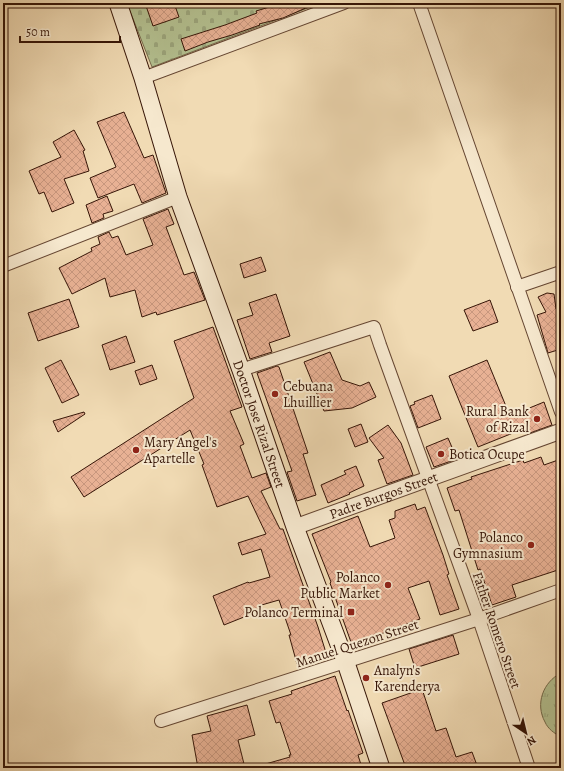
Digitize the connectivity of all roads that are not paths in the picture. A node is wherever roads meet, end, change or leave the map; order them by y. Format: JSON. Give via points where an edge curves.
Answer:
{"nodes":[{"id":1,"x":118,"y":3,"type":"edge"},
{"id":2,"x":344,"y":3,"type":"edge"},
{"id":3,"x":419,"y":3,"type":"edge"},
{"id":4,"x":143,"y":78,"type":"junction"},
{"id":5,"x":178,"y":196,"type":"junction"},
{"id":6,"x":3,"y":266,"type":"edge"},
{"id":7,"x":561,"y":272,"type":"edge"},
{"id":8,"x":517,"y":287,"type":"junction"},
{"id":9,"x":241,"y":370,"type":"junction"},
{"id":10,"x":561,"y":412,"type":"edge"},
{"id":11,"x":561,"y":431,"type":"edge"},
{"id":12,"x":428,"y":479,"type":"junction"},
{"id":13,"x":295,"y":527,"type":"junction"},
{"id":14,"x":561,"y":590,"type":"edge"},
{"id":15,"x":479,"y":619,"type":"junction"},
{"id":16,"x":346,"y":663,"type":"junction"},
{"id":17,"x":160,"y":721,"type":"dead end"},
{"id":18,"x":381,"y":768,"type":"edge"},
{"id":19,"x":529,"y":768,"type":"edge"}],
"edges":[{"from":1,"to":4,"type":"main road","name":"Doctor Jose Rizal Street"},
{"from":2,"to":4,"type":"street"},
{"from":3,"to":8,"type":"street"},
{"from":4,"to":5,"type":"main road","name":"Doctor Jose Rizal Street"},
{"from":5,"to":6,"type":"street"},
{"from":5,"to":9,"type":"main road","name":"Doctor Jose Rizal Street"},
{"from":7,"to":8,"type":"street"},
{"from":8,"to":10,"type":"street"},
{"from":9,"to":12,"type":"street","name":"Father Romero Street","via":[[374,327]]},
{"from":9,"to":13,"type":"main road","name":"Doctor Jose Rizal Street"},
{"from":11,"to":12,"type":"street","name":"Padre Burgos Street"},
{"from":12,"to":13,"type":"street","name":"Padre Burgos Street"},
{"from":12,"to":15,"type":"street","name":"Father Romero Street"},
{"from":13,"to":16,"type":"main road","name":"Doctor Jose Rizal Street"},
{"from":14,"to":15,"type":"street","name":"Manuel Quezon Street"},
{"from":15,"to":16,"type":"street","name":"Manuel Quezon Street"},
{"from":15,"to":19,"type":"street","name":"Father Romero Street"},
{"from":16,"to":17,"type":"street","name":"Manuel Quezon Street"},
{"from":16,"to":18,"type":"main road","name":"Doctor Jose Rizal Street"}]}
